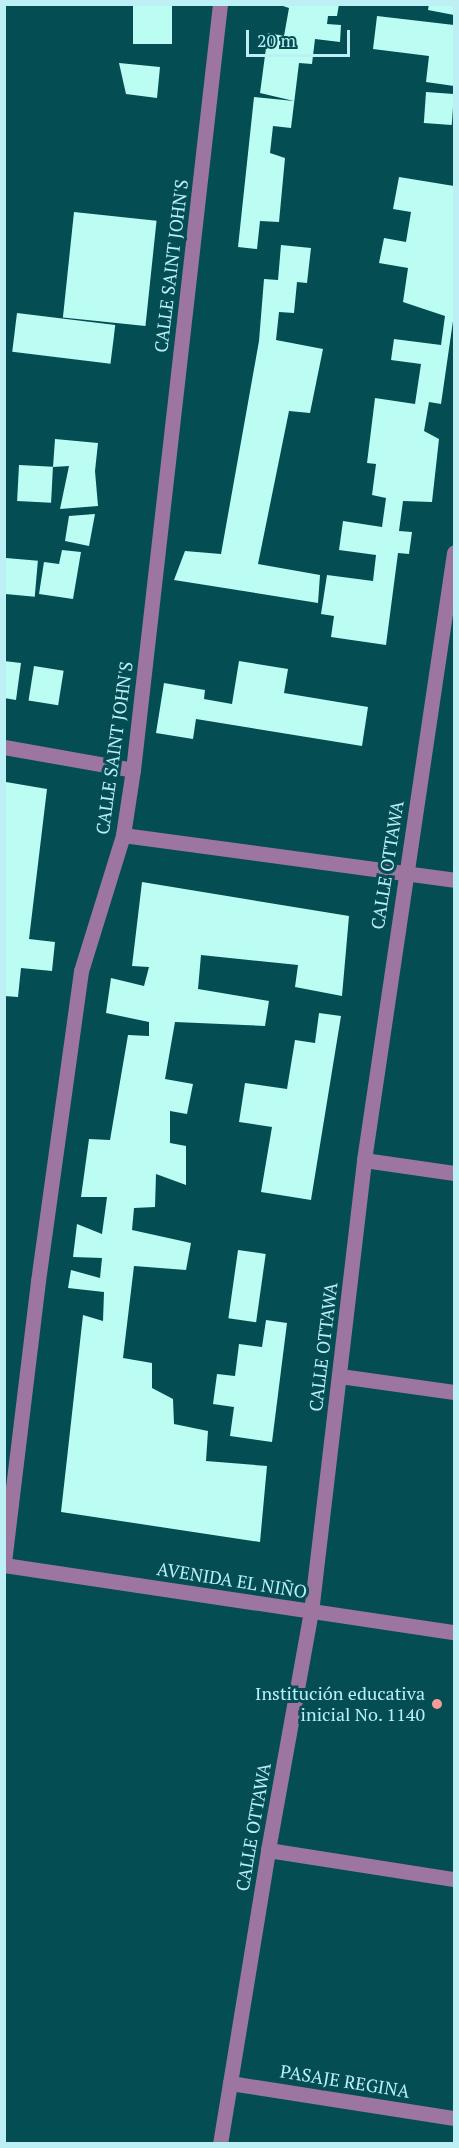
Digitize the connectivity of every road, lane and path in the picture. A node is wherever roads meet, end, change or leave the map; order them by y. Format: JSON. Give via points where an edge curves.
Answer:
{"nodes":[{"id":1,"x":220,"y":4,"type":"edge"},
{"id":2,"x":454,"y":554,"type":"edge"},
{"id":3,"x":4,"y":747,"type":"edge"},
{"id":4,"x":133,"y":770,"type":"junction"},
{"id":5,"x":123,"y":835,"type":"junction"},
{"id":6,"x":405,"y":873,"type":"junction"},
{"id":7,"x":454,"y":880,"type":"edge"},
{"id":8,"x":364,"y":1160,"type":"junction"},
{"id":9,"x":454,"y":1173,"type":"edge"},
{"id":10,"x":340,"y":1376,"type":"junction"},
{"id":11,"x":454,"y":1392,"type":"edge"},
{"id":12,"x":4,"y":1563,"type":"edge"},
{"id":13,"x":311,"y":1612,"type":"junction"},
{"id":14,"x":454,"y":1632,"type":"edge"},
{"id":15,"x":268,"y":1850,"type":"junction"},
{"id":16,"x":454,"y":1879,"type":"edge"},
{"id":17,"x":230,"y":2083,"type":"junction"},
{"id":18,"x":454,"y":2118,"type":"edge"},
{"id":19,"x":220,"y":2144,"type":"edge"}],
"edges":[{"from":1,"to":4,"type":"street","name":"CALLE SAINT JOHN'S"},
{"from":2,"to":6,"type":"street","name":"CALLE OTTAWA"},
{"from":3,"to":4,"type":"street"},
{"from":4,"to":5,"type":"street","name":"CALLE SAINT JOHN'S"},
{"from":5,"to":6,"type":"street"},
{"from":5,"to":12,"type":"street","name":"CALLE SAINT JOHN'S","via":[[81,971]]},
{"from":6,"to":7,"type":"street"},
{"from":6,"to":8,"type":"street","name":"CALLE OTTAWA"},
{"from":8,"to":9,"type":"street"},
{"from":8,"to":10,"type":"street","name":"CALLE OTTAWA"},
{"from":10,"to":11,"type":"street"},
{"from":10,"to":13,"type":"street","name":"CALLE OTTAWA"},
{"from":12,"to":13,"type":"street","name":"AVENIDA EL NIÑO"},
{"from":13,"to":14,"type":"street","name":"AVENIDA EL NIÑO"},
{"from":13,"to":15,"type":"street","name":"CALLE OTTAWA"},
{"from":15,"to":16,"type":"street"},
{"from":15,"to":17,"type":"street","name":"CALLE OTTAWA"},
{"from":17,"to":18,"type":"street","name":"PASAJE REGINA"},
{"from":17,"to":19,"type":"street","name":"CALLE OTTAWA"}]}
